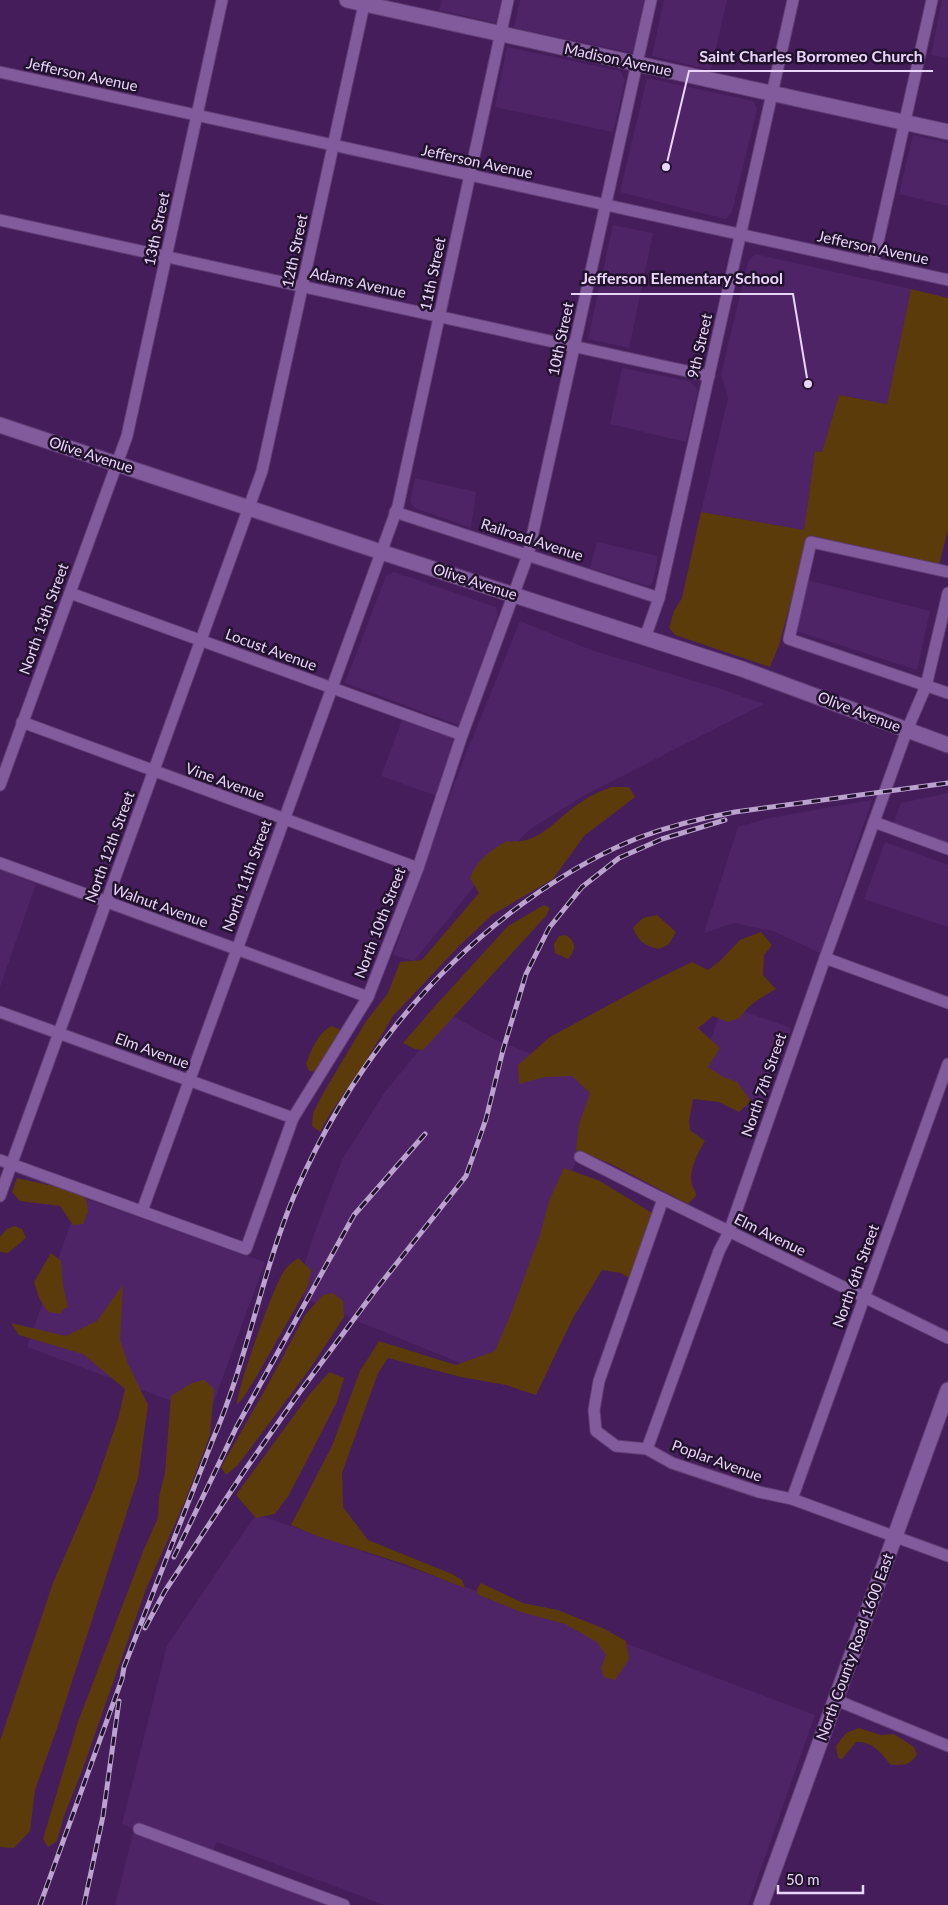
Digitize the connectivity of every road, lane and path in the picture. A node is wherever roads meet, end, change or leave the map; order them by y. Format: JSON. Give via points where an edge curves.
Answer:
{"nodes":[{"id":1,"x":222,"y":0,"type":"edge"},
{"id":2,"x":347,"y":0,"type":"edge"},
{"id":3,"x":508,"y":0,"type":"edge"},
{"id":4,"x":651,"y":0,"type":"edge"},
{"id":5,"x":793,"y":0,"type":"edge"},
{"id":6,"x":932,"y":0,"type":"edge"},
{"id":7,"x":364,"y":2,"type":"edge"},
{"id":8,"x":500,"y":34,"type":"junction"},
{"id":9,"x":637,"y":64,"type":"junction"},
{"id":10,"x":0,"y":72,"type":"edge"},
{"id":11,"x":772,"y":93,"type":"junction"},
{"id":12,"x":197,"y":115,"type":"junction"},
{"id":13,"x":905,"y":123,"type":"junction"},
{"id":14,"x":948,"y":132,"type":"edge"},
{"id":15,"x":333,"y":145,"type":"junction"},
{"id":16,"x":470,"y":175,"type":"junction"},
{"id":17,"x":606,"y":205,"type":"junction"},
{"id":18,"x":0,"y":220,"type":"edge"},
{"id":19,"x":740,"y":235,"type":"junction"},
{"id":20,"x":166,"y":257,"type":"junction"},
{"id":21,"x":874,"y":264,"type":"junction"},
{"id":22,"x":948,"y":280,"type":"edge"},
{"id":23,"x":302,"y":287,"type":"junction"},
{"id":24,"x":439,"y":317,"type":"junction"},
{"id":25,"x":575,"y":347,"type":"junction"},
{"id":26,"x":709,"y":376,"type":"junction"},
{"id":27,"x":0,"y":425,"type":"edge"},
{"id":28,"x":117,"y":464,"type":"junction"},
{"id":29,"x":249,"y":508,"type":"junction"},
{"id":30,"x":395,"y":512,"type":"junction"},
{"id":31,"x":381,"y":552,"type":"junction"},
{"id":32,"x":528,"y":555,"type":"junction"},
{"id":33,"x":948,"y":572,"type":"edge"},
{"id":34,"x":70,"y":593,"type":"junction"},
{"id":35,"x":948,"y":593,"type":"edge"},
{"id":36,"x":513,"y":595,"type":"junction"},
{"id":37,"x":660,"y":598,"type":"junction"},
{"id":38,"x":645,"y":638,"type":"junction"},
{"id":39,"x":201,"y":641,"type":"junction"},
{"id":40,"x":926,"y":686,"type":"junction"},
{"id":41,"x":332,"y":688,"type":"junction"},
{"id":42,"x":948,"y":692,"type":"edge"},
{"id":43,"x":22,"y":722,"type":"junction"},
{"id":44,"x":907,"y":730,"type":"junction"},
{"id":45,"x":462,"y":735,"type":"junction"},
{"id":46,"x":948,"y":745,"type":"edge"},
{"id":47,"x":153,"y":772,"type":"junction"},
{"id":48,"x":0,"y":785,"type":"edge"},
{"id":49,"x":284,"y":819,"type":"junction"},
{"id":50,"x":874,"y":822,"type":"junction"},
{"id":51,"x":948,"y":849,"type":"edge"},
{"id":52,"x":0,"y":863,"type":"edge"},
{"id":53,"x":418,"y":868,"type":"junction"},
{"id":54,"x":106,"y":902,"type":"junction"},
{"id":55,"x":237,"y":950,"type":"junction"},
{"id":56,"x":824,"y":958,"type":"junction"},
{"id":57,"x":368,"y":997,"type":"junction"},
{"id":58,"x":948,"y":1004,"type":"edge"},
{"id":59,"x":0,"y":1012,"type":"edge"},
{"id":60,"x":58,"y":1033,"type":"junction"},
{"id":61,"x":948,"y":1064,"type":"edge"},
{"id":62,"x":189,"y":1080,"type":"junction"},
{"id":63,"x":294,"y":1118,"type":"junction"},
{"id":64,"x":580,"y":1158,"type":"dead end"},
{"id":65,"x":6,"y":1162,"type":"edge"},
{"id":66,"x":0,"y":1196,"type":"edge"},
{"id":67,"x":663,"y":1200,"type":"junction"},
{"id":68,"x":142,"y":1211,"type":"junction"},
{"id":69,"x":729,"y":1232,"type":"junction"},
{"id":70,"x":865,"y":1297,"type":"junction"},
{"id":71,"x":948,"y":1338,"type":"edge"},
{"id":72,"x":948,"y":1390,"type":"edge"},
{"id":73,"x":648,"y":1449,"type":"junction"},
{"id":74,"x":792,"y":1498,"type":"junction"},
{"id":75,"x":894,"y":1538,"type":"junction"},
{"id":76,"x":948,"y":1556,"type":"edge"},
{"id":77,"x":836,"y":1700,"type":"junction"},
{"id":78,"x":948,"y":1746,"type":"edge"},
{"id":79,"x":139,"y":1829,"type":"dead end"},
{"id":80,"x":344,"y":1905,"type":"edge"},
{"id":81,"x":761,"y":1905,"type":"edge"}],
"edges":[{"from":1,"to":12,"type":"street","name":"13th Street"},
{"from":2,"to":7,"type":"main road","name":"Madison Avenue"},
{"from":3,"to":8,"type":"street","name":"11th Street"},
{"from":4,"to":9,"type":"street","name":"10th Street"},
{"from":5,"to":11,"type":"street","name":"9th Street"},
{"from":6,"to":13,"type":"street"},
{"from":7,"to":8,"type":"main road","name":"Madison Avenue"},
{"from":7,"to":15,"type":"street","name":"12th Street"},
{"from":8,"to":9,"type":"main road","name":"Madison Avenue"},
{"from":8,"to":16,"type":"street","name":"11th Street"},
{"from":9,"to":11,"type":"main road","name":"Madison Avenue"},
{"from":9,"to":17,"type":"street","name":"10th Street"},
{"from":10,"to":12,"type":"street","name":"Jefferson Avenue"},
{"from":11,"to":13,"type":"main road","name":"Madison Avenue"},
{"from":11,"to":19,"type":"street","name":"9th Street"},
{"from":12,"to":15,"type":"street","name":"Jefferson Avenue"},
{"from":12,"to":20,"type":"street","name":"13th Street"},
{"from":13,"to":14,"type":"main road","name":"Madison Avenue"},
{"from":13,"to":21,"type":"street"},
{"from":15,"to":16,"type":"street","name":"Jefferson Avenue"},
{"from":15,"to":23,"type":"street","name":"12th Street"},
{"from":16,"to":17,"type":"street","name":"Jefferson Avenue"},
{"from":16,"to":24,"type":"street","name":"11th Street"},
{"from":17,"to":19,"type":"street","name":"Jefferson Avenue"},
{"from":17,"to":25,"type":"street","name":"10th Street"},
{"from":18,"to":20,"type":"street","name":"Adams Avenue"},
{"from":19,"to":21,"type":"street","name":"Jefferson Avenue"},
{"from":19,"to":26,"type":"street","name":"9th Street"},
{"from":20,"to":23,"type":"street","name":"Adams Avenue"},
{"from":20,"to":28,"type":"street","name":"13th Street","via":[[127,436]]},
{"from":21,"to":22,"type":"street","name":"Jefferson Avenue"},
{"from":23,"to":24,"type":"street","name":"Adams Avenue"},
{"from":23,"to":29,"type":"street","name":"12th Street","via":[[262,471]]},
{"from":24,"to":25,"type":"street","name":"Adams Avenue"},
{"from":24,"to":30,"type":"street","name":"11th Street"},
{"from":25,"to":26,"type":"street","name":"Adams Avenue"},
{"from":25,"to":32,"type":"street","name":"10th Street"},
{"from":26,"to":37,"type":"street","name":"9th Street"},
{"from":27,"to":28,"type":"main road","name":"Olive Avenue"},
{"from":28,"to":29,"type":"main road","name":"Olive Avenue"},
{"from":28,"to":34,"type":"street","name":"North 13th Street"},
{"from":29,"to":31,"type":"main road","name":"Olive Avenue"},
{"from":29,"to":39,"type":"street","name":"North 12th Street"},
{"from":30,"to":31,"type":"street","name":"11th Street"},
{"from":30,"to":32,"type":"street","name":"Railroad Avenue"},
{"from":31,"to":36,"type":"main road","name":"Olive Avenue"},
{"from":31,"to":41,"type":"street","name":"North 11th Street"},
{"from":32,"to":36,"type":"street","name":"10th Street"},
{"from":32,"to":37,"type":"street","name":"Railroad Avenue"},
{"from":33,"to":40,"type":"street","via":[[811,542],[789,639]]},
{"from":34,"to":39,"type":"street","name":"Locust Avenue"},
{"from":34,"to":43,"type":"street","name":"North 13th Street"},
{"from":35,"to":40,"type":"street","name":"North 7th Street"},
{"from":36,"to":38,"type":"main road","name":"Olive Avenue"},
{"from":36,"to":45,"type":"street","name":"North 10th Street"},
{"from":37,"to":38,"type":"street","name":"9th Street"},
{"from":38,"to":44,"type":"main road","name":"Olive Avenue","via":[[775,680]]},
{"from":39,"to":41,"type":"street","name":"Locust Avenue"},
{"from":39,"to":47,"type":"street","name":"North 12th Street"},
{"from":40,"to":42,"type":"street"},
{"from":40,"to":44,"type":"street","name":"North 7th Street"},
{"from":41,"to":45,"type":"street","name":"Locust Avenue"},
{"from":41,"to":49,"type":"street","name":"North 11th Street"},
{"from":43,"to":47,"type":"street","name":"Vine Avenue"},
{"from":43,"to":48,"type":"street","name":"North 13th Street"},
{"from":44,"to":46,"type":"main road","name":"Olive Avenue"},
{"from":44,"to":50,"type":"street","name":"North 7th Street"},
{"from":45,"to":53,"type":"street","name":"North 10th Street"},
{"from":47,"to":49,"type":"street","name":"Vine Avenue"},
{"from":47,"to":54,"type":"street","name":"North 12th Street"},
{"from":49,"to":53,"type":"street","name":"Vine Avenue"},
{"from":49,"to":55,"type":"street","name":"North 11th Street"},
{"from":50,"to":51,"type":"street"},
{"from":50,"to":56,"type":"street","name":"North 7th Street"},
{"from":52,"to":54,"type":"street","name":"Walnut Avenue"},
{"from":53,"to":57,"type":"street","name":"North 10th Street"},
{"from":54,"to":55,"type":"street","name":"Walnut Avenue"},
{"from":54,"to":60,"type":"street","name":"North 12th Street"},
{"from":55,"to":57,"type":"street","name":"Walnut Avenue"},
{"from":55,"to":62,"type":"street","name":"North 11th Street"},
{"from":56,"to":58,"type":"street"},
{"from":56,"to":69,"type":"street","name":"North 7th Street"},
{"from":57,"to":63,"type":"street","name":"North 10th Street"},
{"from":59,"to":60,"type":"street","name":"Elm Avenue"},
{"from":60,"to":62,"type":"street","name":"Elm Avenue"},
{"from":60,"to":65,"type":"street","name":"North 12th Street"},
{"from":61,"to":70,"type":"street","name":"North 6th Street"},
{"from":62,"to":63,"type":"street","name":"Elm Avenue"},
{"from":62,"to":68,"type":"street","name":"North 11th Street"},
{"from":63,"to":68,"type":"street","name":"North 10th Street","via":[[246,1249]]},
{"from":64,"to":67,"type":"street","name":"Elm Avenue"},
{"from":65,"to":66,"type":"street","name":"North 12th Street"},
{"from":65,"to":68,"type":"street"},
{"from":67,"to":69,"type":"street","name":"Elm Avenue"},
{"from":67,"to":73,"type":"street","name":"Poplar Avenue","via":[[599,1381],[594,1410],[596,1432],[616,1446]]},
{"from":69,"to":70,"type":"street","name":"Elm Avenue"},
{"from":69,"to":73,"type":"street","name":"North 7th Street","via":[[719,1251]]},
{"from":70,"to":71,"type":"street","name":"Elm Avenue"},
{"from":70,"to":74,"type":"street","name":"North 6th Street"},
{"from":72,"to":75,"type":"main road","name":"North County Road 1600 East"},
{"from":73,"to":74,"type":"street","name":"Poplar Avenue","via":[[672,1463],[719,1479],[759,1492]]},
{"from":74,"to":75,"type":"street","name":"Poplar Avenue"},
{"from":75,"to":76,"type":"street","name":"Poplar Avenue"},
{"from":75,"to":77,"type":"main road","name":"North County Road 1600 East"},
{"from":77,"to":78,"type":"street"},
{"from":77,"to":81,"type":"main road","name":"North County Road 1600 East"},
{"from":79,"to":80,"type":"street"}]}
